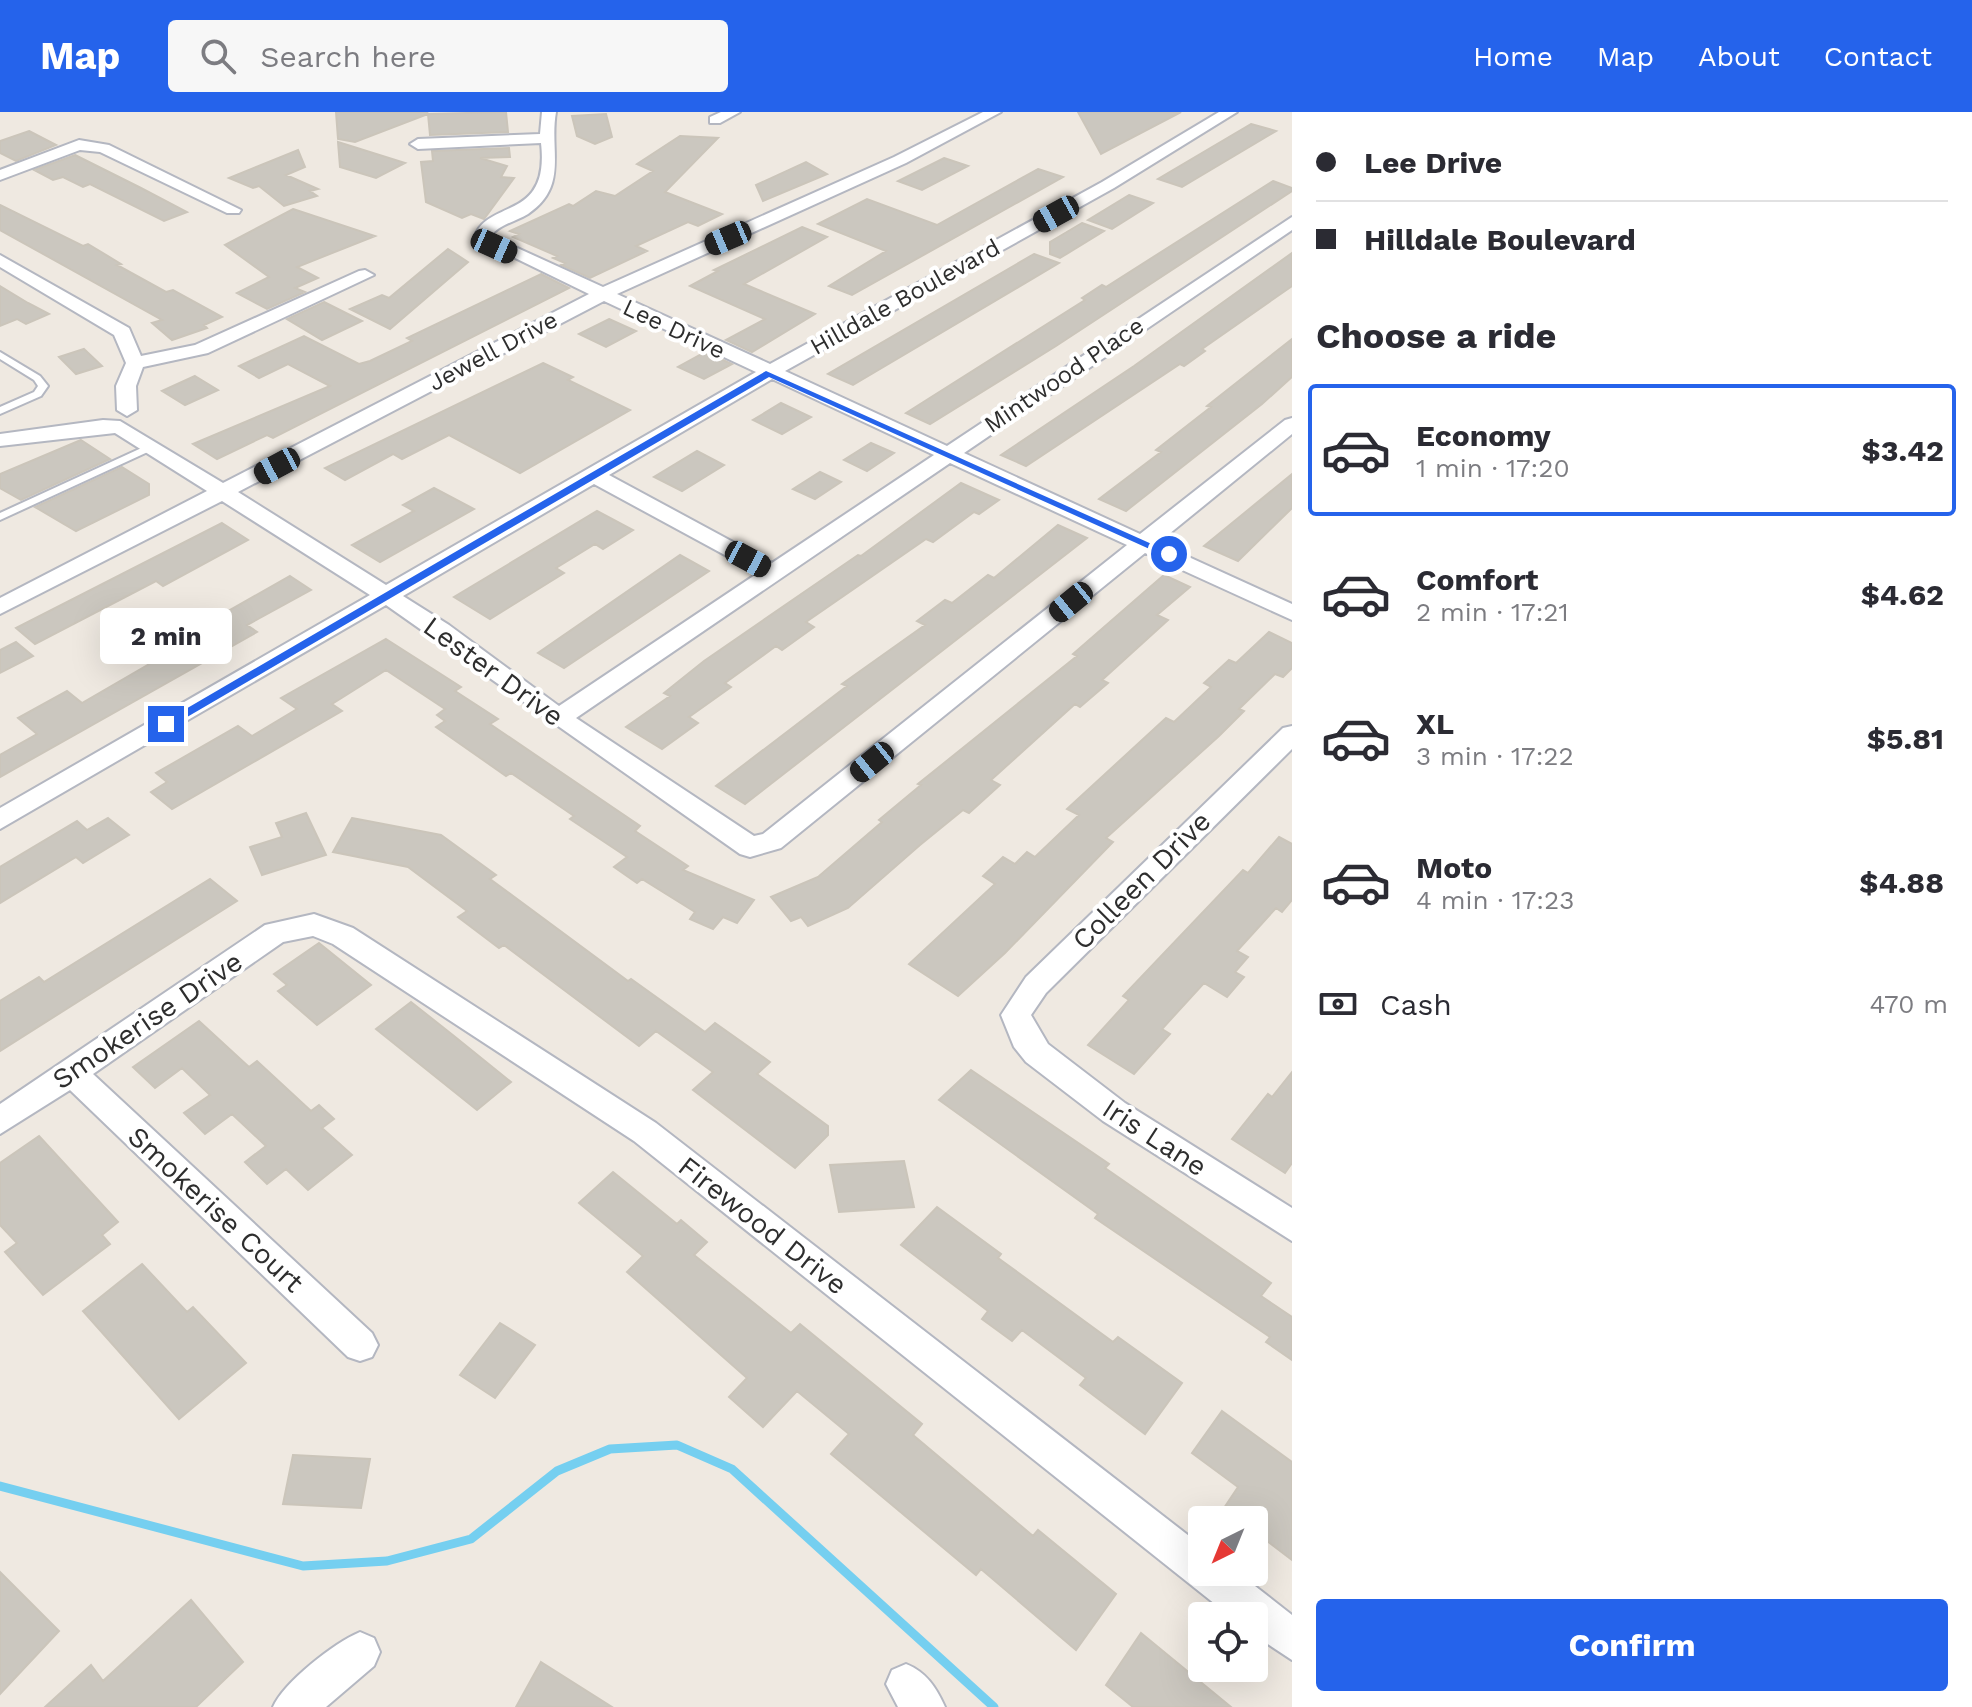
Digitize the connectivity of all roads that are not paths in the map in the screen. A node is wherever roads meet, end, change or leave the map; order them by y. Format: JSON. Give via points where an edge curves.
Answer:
{"nodes":[{"id":1,"x":549,"y":112,"type":"edge"},
{"id":2,"x":733,"y":112,"type":"edge"},
{"id":3,"x":994,"y":112,"type":"edge"},
{"id":4,"x":1230,"y":112,"type":"edge"},
{"id":5,"x":715,"y":120,"type":"dead end"},
{"id":6,"x":549,"y":138,"type":"junction"},
{"id":7,"x":418,"y":144,"type":"dead end"},
{"id":8,"x":0,"y":175,"type":"edge"},
{"id":9,"x":233,"y":210,"type":"dead end"},
{"id":10,"x":1292,"y":222,"type":"edge"},
{"id":11,"x":0,"y":260,"type":"edge"},
{"id":12,"x":365,"y":275,"type":"dead end"},
{"id":13,"x":601,"y":295,"type":"junction"},
{"id":14,"x":0,"y":355,"type":"edge"},
{"id":15,"x":135,"y":363,"type":"junction"},
{"id":16,"x":769,"y":373,"type":"junction"},
{"id":17,"x":0,"y":411,"type":"edge"},
{"id":18,"x":124,"y":418,"type":"junction"},
{"id":19,"x":1292,"y":424,"type":"edge"},
{"id":20,"x":0,"y":440,"type":"edge"},
{"id":21,"x":148,"y":448,"type":"junction"},
{"id":22,"x":947,"y":454,"type":"junction"},
{"id":23,"x":593,"y":475,"type":"junction"},
{"id":24,"x":223,"y":494,"type":"junction"},
{"id":25,"x":0,"y":517,"type":"edge"},
{"id":26,"x":1145,"y":543,"type":"junction"},
{"id":27,"x":774,"y":573,"type":"junction"},
{"id":28,"x":386,"y":597,"type":"junction"},
{"id":29,"x":0,"y":607,"type":"edge"},
{"id":30,"x":1292,"y":613,"type":"edge"},
{"id":31,"x":559,"y":718,"type":"junction"},
{"id":32,"x":1292,"y":734,"type":"edge"},
{"id":33,"x":0,"y":820,"type":"edge"},
{"id":34,"x":297,"y":926,"type":"joint"},
{"id":35,"x":1025,"y":1038,"type":"joint"},
{"id":36,"x":71,"y":1072,"type":"junction"},
{"id":37,"x":0,"y":1121,"type":"edge"},
{"id":38,"x":1292,"y":1226,"type":"edge"},
{"id":39,"x":360,"y":1345,"type":"dead end"},
{"id":40,"x":1188,"y":1558,"type":"edge"},
{"id":41,"x":1223,"y":1586,"type":"edge"},
{"id":42,"x":1292,"y":1640,"type":"edge"},
{"id":43,"x":360,"y":1652,"type":"dead end"},
{"id":44,"x":294,"y":1707,"type":"edge"}],
"edges":[{"from":1,"to":6,"type":"street"},
{"from":2,"to":5,"type":"street"},
{"from":3,"to":13,"type":"street","name":"Jewell Drive"},
{"from":4,"to":16,"type":"street","name":"Hilldale Boulevard"},
{"from":6,"to":7,"type":"street"},
{"from":6,"to":13,"type":"street","name":"Lee Drive","via":[[550,168],[542,190],[531,206],[485,229],[482,238]]},
{"from":8,"to":9,"type":"street","via":[[87,144]]},
{"from":10,"to":22,"type":"street","name":"Mintwood Place"},
{"from":11,"to":15,"type":"street","via":[[122,332]]},
{"from":12,"to":15,"type":"street","via":[[193,352]]},
{"from":13,"to":16,"type":"street","name":"Lee Drive"},
{"from":13,"to":24,"type":"street","name":"Jewell Drive"},
{"from":14,"to":17,"type":"lane","via":[[43,386],[38,394]]},
{"from":15,"to":18,"type":"street","via":[[126,386]]},
{"from":16,"to":22,"type":"street","name":"Lee Drive"},
{"from":16,"to":23,"type":"street","name":"Hilldale Boulevard"},
{"from":18,"to":20,"type":"street","via":[[103,426]]},
{"from":18,"to":21,"type":"street","name":"Lester Drive"},
{"from":19,"to":26,"type":"street"},
{"from":21,"to":24,"type":"street","name":"Lester Drive"},
{"from":21,"to":25,"type":"lane"},
{"from":22,"to":26,"type":"street","name":"Lee Drive"},
{"from":22,"to":27,"type":"street","name":"Mintwood Place"},
{"from":23,"to":27,"type":"street"},
{"from":23,"to":28,"type":"street","name":"Hilldale Boulevard"},
{"from":24,"to":28,"type":"street","name":"Lester Drive"},
{"from":24,"to":29,"type":"street","name":"Jewell Drive"},
{"from":26,"to":30,"type":"street","name":"Lee Drive"},
{"from":26,"to":31,"type":"street","name":"Lester Drive","via":[[772,841],[742,844]]},
{"from":27,"to":31,"type":"street","name":"Mintwood Place"},
{"from":28,"to":31,"type":"street","name":"Lester Drive","via":[[441,630]]},
{"from":28,"to":33,"type":"street","name":"Hilldale Boulevard"},
{"from":32,"to":35,"type":"street","name":"Colleen Drive","via":[[1036,985],[1017,1010]]},
{"from":34,"to":36,"type":"street","name":"Smokerise Drive","via":[[275,933]]},
{"from":34,"to":40,"type":"street","name":"Firewood Drive","via":[[314,925],[343,936],[645,1132]]},
{"from":35,"to":38,"type":"street","name":"Iris Lane","via":[[1114,1112]]},
{"from":36,"to":37,"type":"street","name":"Smokerise Drive"},
{"from":36,"to":39,"type":"street","name":"Smokerise Court"},
{"from":41,"to":42,"type":"street","name":"Firewood Drive"},
{"from":43,"to":44,"type":"street"}]}
